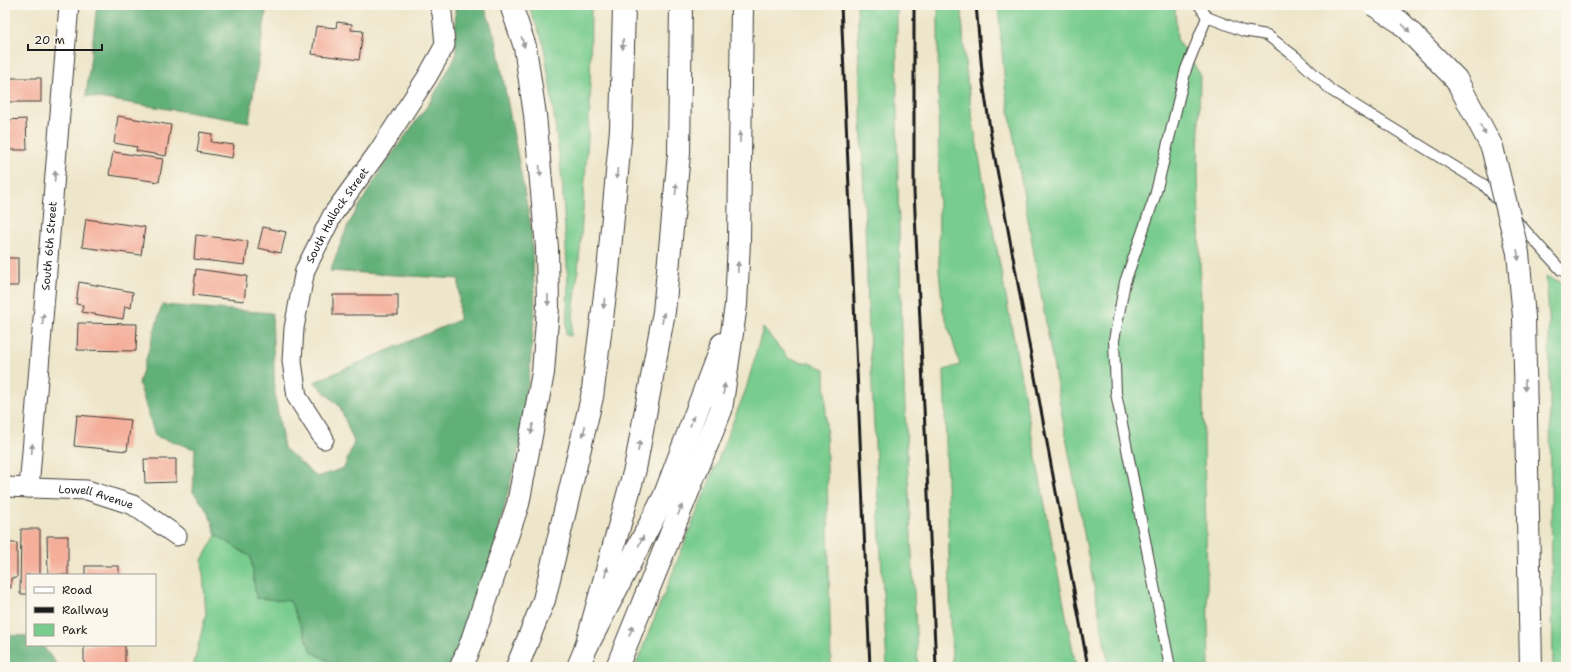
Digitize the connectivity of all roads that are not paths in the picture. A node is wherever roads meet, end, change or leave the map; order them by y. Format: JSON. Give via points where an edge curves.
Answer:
{"nodes":[{"id":1,"x":69,"y":5,"type":"edge"},
{"id":2,"x":439,"y":5,"type":"edge"},
{"id":3,"x":511,"y":5,"type":"edge"},
{"id":4,"x":624,"y":5,"type":"edge"},
{"id":5,"x":681,"y":5,"type":"edge"},
{"id":6,"x":742,"y":5,"type":"edge"},
{"id":7,"x":1199,"y":5,"type":"edge"},
{"id":8,"x":1374,"y":5,"type":"edge"},
{"id":9,"x":1207,"y":17,"type":"junction"},
{"id":10,"x":1566,"y":272,"type":"edge"},
{"id":11,"x":736,"y":306,"type":"junction"},
{"id":12,"x":324,"y":439,"type":"dead end"},
{"id":13,"x":5,"y":487,"type":"edge"},
{"id":14,"x":29,"y":488,"type":"junction"},
{"id":15,"x":177,"y":536,"type":"dead end"},
{"id":16,"x":544,"y":600,"type":"junction"},
{"id":17,"x":581,"y":659,"type":"edge"},
{"id":18,"x":461,"y":667,"type":"edge"},
{"id":19,"x":503,"y":667,"type":"edge"},
{"id":20,"x":517,"y":667,"type":"edge"},
{"id":21,"x":617,"y":667,"type":"edge"},
{"id":22,"x":1170,"y":667,"type":"edge"},
{"id":23,"x":1531,"y":667,"type":"edge"}],
"edges":[{"from":14,"to":1,"type":"street","name":"South 6th Street","one_way":true},
{"from":2,"to":12,"type":"street","name":"South Hallock Street","via":[[444,45],[427,77],[382,146],[333,214],[306,270],[294,328],[292,361],[297,397]]},
{"from":3,"to":18,"type":"highway","one_way":true,"via":[[525,47],[535,115],[547,248],[548,307],[543,373],[518,504]]},
{"from":4,"to":16,"type":"highway","one_way":true,"via":[[621,129],[608,271],[592,397]]},
{"from":17,"to":5,"type":"highway","one_way":true,"via":[[635,469],[664,312],[679,154]]},
{"from":11,"to":6,"type":"highway","one_way":true},
{"from":7,"to":9,"type":"lane"},
{"from":8,"to":23,"type":"highway","one_way":true,"bridge":true,"via":[[1400,22],[1456,79],[1492,147],[1518,253],[1524,317]]},
{"from":9,"to":10,"type":"lane","via":[[1243,31],[1267,35],[1332,91],[1483,184],[1561,270]]},
{"from":9,"to":22,"type":"lane","via":[[1186,69],[1155,196],[1125,282],[1114,340],[1116,393]]},
{"from":17,"to":11,"type":"highway","one_way":true,"via":[[664,498]]},
{"from":21,"to":11,"type":"highway","one_way":true,"via":[[721,410]]},
{"from":13,"to":14,"type":"street","name":"Lowell Avenue"},
{"from":14,"to":15,"type":"street","name":"Lowell Avenue","via":[[87,490],[133,505]]},
{"from":16,"to":19,"type":"highway"},
{"from":16,"to":20,"type":"highway"}]}
